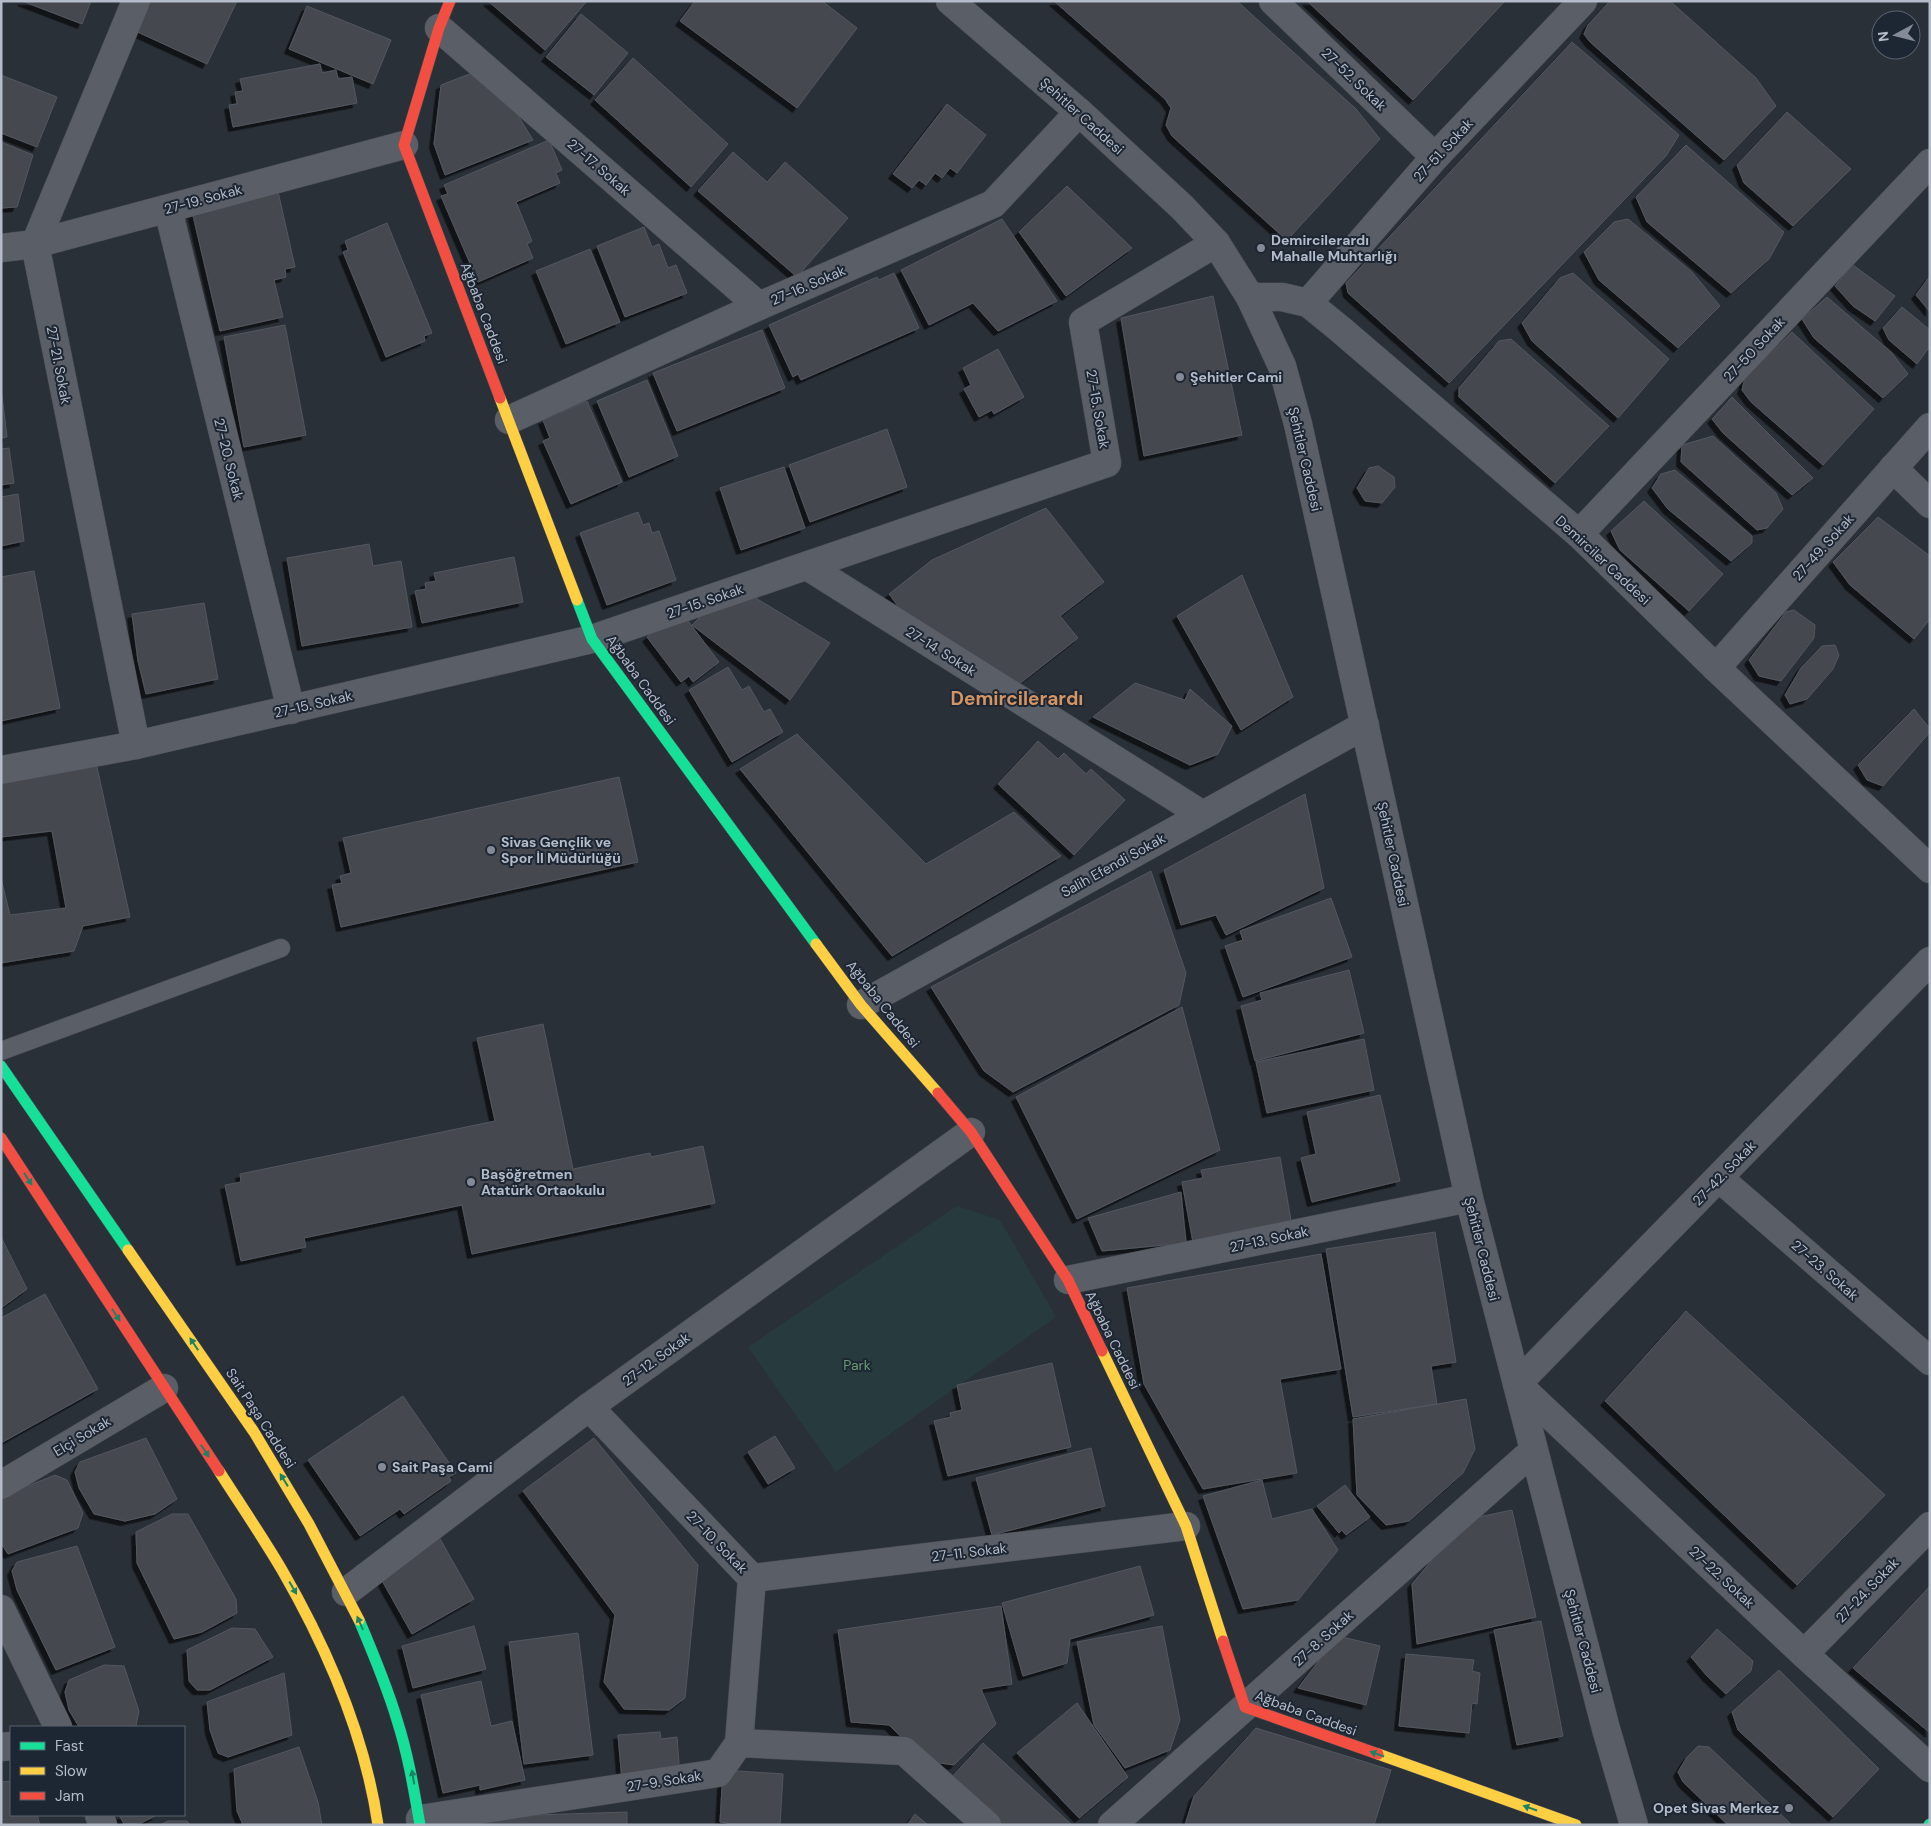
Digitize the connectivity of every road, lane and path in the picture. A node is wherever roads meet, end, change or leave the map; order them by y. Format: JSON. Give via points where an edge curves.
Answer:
{"nodes":[{"id":1,"x":136,"y":1,"type":"edge"},
{"id":2,"x":450,"y":1,"type":"edge"},
{"id":3,"x":950,"y":1,"type":"edge"},
{"id":4,"x":1273,"y":1,"type":"edge"},
{"id":5,"x":1583,"y":1,"type":"edge"},
{"id":6,"x":439,"y":28,"type":"junction"},
{"id":7,"x":1079,"y":112,"type":"junction"},
{"id":8,"x":404,"y":145,"type":"junction"},
{"id":9,"x":1435,"y":157,"type":"junction"},
{"id":10,"x":1930,"y":163,"type":"edge"},
{"id":11,"x":168,"y":209,"type":"junction"},
{"id":12,"x":1216,"y":242,"type":"junction"},
{"id":13,"x":35,"y":244,"type":"junction"},
{"id":14,"x":1,"y":248,"type":"edge"},
{"id":15,"x":1250,"y":297,"type":"junction"},
{"id":16,"x":1308,"y":303,"type":"junction"},
{"id":17,"x":759,"y":306,"type":"junction"},
{"id":18,"x":509,"y":420,"type":"junction"},
{"id":19,"x":1930,"y":427,"type":"edge"},
{"id":20,"x":1893,"y":468,"type":"junction"},
{"id":21,"x":1930,"y":504,"type":"edge"},
{"id":22,"x":1579,"y":534,"type":"junction"},
{"id":23,"x":807,"y":566,"type":"junction"},
{"id":24,"x":592,"y":639,"type":"junction"},
{"id":25,"x":1716,"y":668,"type":"junction"},
{"id":26,"x":291,"y":710,"type":"junction"},
{"id":27,"x":1365,"y":725,"type":"junction"},
{"id":28,"x":136,"y":745,"type":"junction"},
{"id":29,"x":1,"y":770,"type":"edge"},
{"id":30,"x":1203,"y":815,"type":"junction"},
{"id":31,"x":1930,"y":869,"type":"edge"},
{"id":32,"x":281,"y":948,"type":"dead end"},
{"id":33,"x":1930,"y":961,"type":"edge"},
{"id":34,"x":861,"y":1005,"type":"junction"},
{"id":35,"x":1,"y":1051,"type":"edge"},
{"id":36,"x":1,"y":1066,"type":"edge"},
{"id":37,"x":971,"y":1132,"type":"junction"},
{"id":38,"x":1,"y":1138,"type":"edge"},
{"id":39,"x":1719,"y":1178,"type":"junction"},
{"id":40,"x":1469,"y":1198,"type":"junction"},
{"id":41,"x":1068,"y":1280,"type":"junction"},
{"id":42,"x":1930,"y":1361,"type":"edge"},
{"id":43,"x":1517,"y":1384,"type":"junction"},
{"id":44,"x":164,"y":1388,"type":"junction"},
{"id":45,"x":589,"y":1408,"type":"junction"},
{"id":46,"x":1533,"y":1451,"type":"junction"},
{"id":47,"x":1,"y":1485,"type":"edge"},
{"id":48,"x":1186,"y":1526,"type":"junction"},
{"id":49,"x":1930,"y":1526,"type":"edge"},
{"id":50,"x":752,"y":1578,"type":"junction"},
{"id":51,"x":346,"y":1592,"type":"junction"},
{"id":52,"x":1,"y":1609,"type":"edge"},
{"id":53,"x":1804,"y":1654,"type":"junction"},
{"id":54,"x":1245,"y":1707,"type":"junction"},
{"id":55,"x":58,"y":1726,"type":"edge"},
{"id":56,"x":740,"y":1743,"type":"junction"},
{"id":57,"x":1930,"y":1768,"type":"edge"},
{"id":58,"x":420,"y":1822,"type":"edge"},
{"id":59,"x":1115,"y":1824,"type":"edge"},
{"id":60,"x":378,"y":1825,"type":"edge"},
{"id":61,"x":987,"y":1825,"type":"edge"},
{"id":62,"x":1576,"y":1825,"type":"edge"},
{"id":63,"x":1634,"y":1825,"type":"edge"}],
"edges":[{"from":1,"to":13,"type":"street"},
{"from":2,"to":6,"type":"street"},
{"from":3,"to":7,"type":"street","name":"Şehitler Caddesi"},
{"from":4,"to":9,"type":"street","name":"27-52. Sokak"},
{"from":5,"to":9,"type":"street","name":"27-51. Sokak"},
{"from":6,"to":8,"type":"street"},
{"from":6,"to":17,"type":"street","name":"27-17. Sokak"},
{"from":7,"to":12,"type":"street","name":"Şehitler Caddesi"},
{"from":7,"to":17,"type":"street","name":"27-16. Sokak","via":[[993,204]]},
{"from":8,"to":11,"type":"street","name":"27-19. Sokak"},
{"from":8,"to":18,"type":"street","name":"Ağbaba Caddesi"},
{"from":9,"to":16,"type":"street","name":"27-51. Sokak"},
{"from":10,"to":22,"type":"street","name":"27-50 Sokak"},
{"from":11,"to":13,"type":"street","name":"27-19. Sokak"},
{"from":11,"to":26,"type":"street","name":"27-20. Sokak"},
{"from":12,"to":15,"type":"street","name":"Şehitler Caddesi"},
{"from":12,"to":23,"type":"street","name":"27-15. Sokak","via":[[1082,322],[1107,463]]},
{"from":13,"to":14,"type":"street","name":"27-19. Sokak"},
{"from":13,"to":28,"type":"street","name":"27-21. Sokak"},
{"from":15,"to":16,"type":"street","name":"Demirciler Caddesi","via":[[1282,297]]},
{"from":15,"to":27,"type":"street","name":"Şehitler Caddesi","via":[[1282,366],[1289,391]]},
{"from":16,"to":22,"type":"street","name":"Demirciler Caddesi"},
{"from":17,"to":18,"type":"street","name":"27-16. Sokak"},
{"from":18,"to":24,"type":"street","name":"Ağbaba Caddesi"},
{"from":19,"to":20,"type":"street","name":"27-49. Sokak"},
{"from":20,"to":21,"type":"street"},
{"from":20,"to":25,"type":"street","name":"27-49. Sokak"},
{"from":22,"to":25,"type":"street","name":"Demirciler Caddesi"},
{"from":23,"to":24,"type":"street","name":"27-15. Sokak"},
{"from":23,"to":30,"type":"street","name":"27-14. Sokak"},
{"from":24,"to":26,"type":"street","name":"27-15. Sokak"},
{"from":24,"to":34,"type":"street","name":"Ağbaba Caddesi"},
{"from":25,"to":31,"type":"street","name":"Demirciler Caddesi"},
{"from":26,"to":28,"type":"street","name":"27-15. Sokak"},
{"from":27,"to":30,"type":"street","name":"Salih Efendi Sokak"},
{"from":27,"to":40,"type":"street","name":"Şehitler Caddesi"},
{"from":28,"to":29,"type":"street","name":"27-15. Sokak"},
{"from":30,"to":34,"type":"street","name":"Salih Efendi Sokak"},
{"from":32,"to":35,"type":"lane"},
{"from":33,"to":39,"type":"street","name":"27-42. Sokak"},
{"from":34,"to":37,"type":"street","name":"Ağbaba Caddesi"},
{"from":51,"to":36,"type":"street","name":"Sait Paşa Caddesi","one_way":true,"via":[[254,1432]]},
{"from":37,"to":41,"type":"street","name":"Ağbaba Caddesi"},
{"from":37,"to":45,"type":"street","name":"27-12. Sokak"},
{"from":38,"to":44,"type":"street","one_way":true},
{"from":39,"to":42,"type":"street","name":"27-23. Sokak"},
{"from":39,"to":43,"type":"street","name":"27-42. Sokak"},
{"from":40,"to":41,"type":"street","name":"27-13. Sokak"},
{"from":40,"to":43,"type":"street","name":"Şehitler Caddesi"},
{"from":41,"to":48,"type":"street","name":"Ağbaba Caddesi"},
{"from":43,"to":46,"type":"street","name":"Şehitler Caddesi"},
{"from":43,"to":53,"type":"street","name":"27-22. Sokak"},
{"from":44,"to":47,"type":"street","name":"Elçi Sokak"},
{"from":44,"to":60,"type":"street","one_way":true,"via":[[302,1603],[352,1722],[368,1773]]},
{"from":45,"to":50,"type":"street","name":"27-10. Sokak"},
{"from":45,"to":51,"type":"street","name":"27-12. Sokak"},
{"from":46,"to":54,"type":"street","name":"27-8. Sokak"},
{"from":46,"to":63,"type":"street","name":"Şehitler Caddesi"},
{"from":48,"to":50,"type":"street","name":"27-11. Sokak"},
{"from":48,"to":54,"type":"street","name":"Ağbaba Caddesi"},
{"from":49,"to":53,"type":"street","name":"27-24. Sokak"},
{"from":50,"to":56,"type":"street","name":"27-10. Sokak"},
{"from":58,"to":51,"type":"street","name":"Sait Paşa Caddesi","one_way":true,"via":[[411,1766],[394,1707]]},
{"from":52,"to":55,"type":"street"},
{"from":53,"to":57,"type":"street","name":"27-22. Sokak"},
{"from":54,"to":59,"type":"street","name":"27-8. Sokak"},
{"from":62,"to":54,"type":"street","name":"Ağbaba Caddesi","one_way":true},
{"from":56,"to":58,"type":"street","name":"27-9. Sokak","via":[[718,1773]]},
{"from":56,"to":61,"type":"street","via":[[904,1751]]}]}
